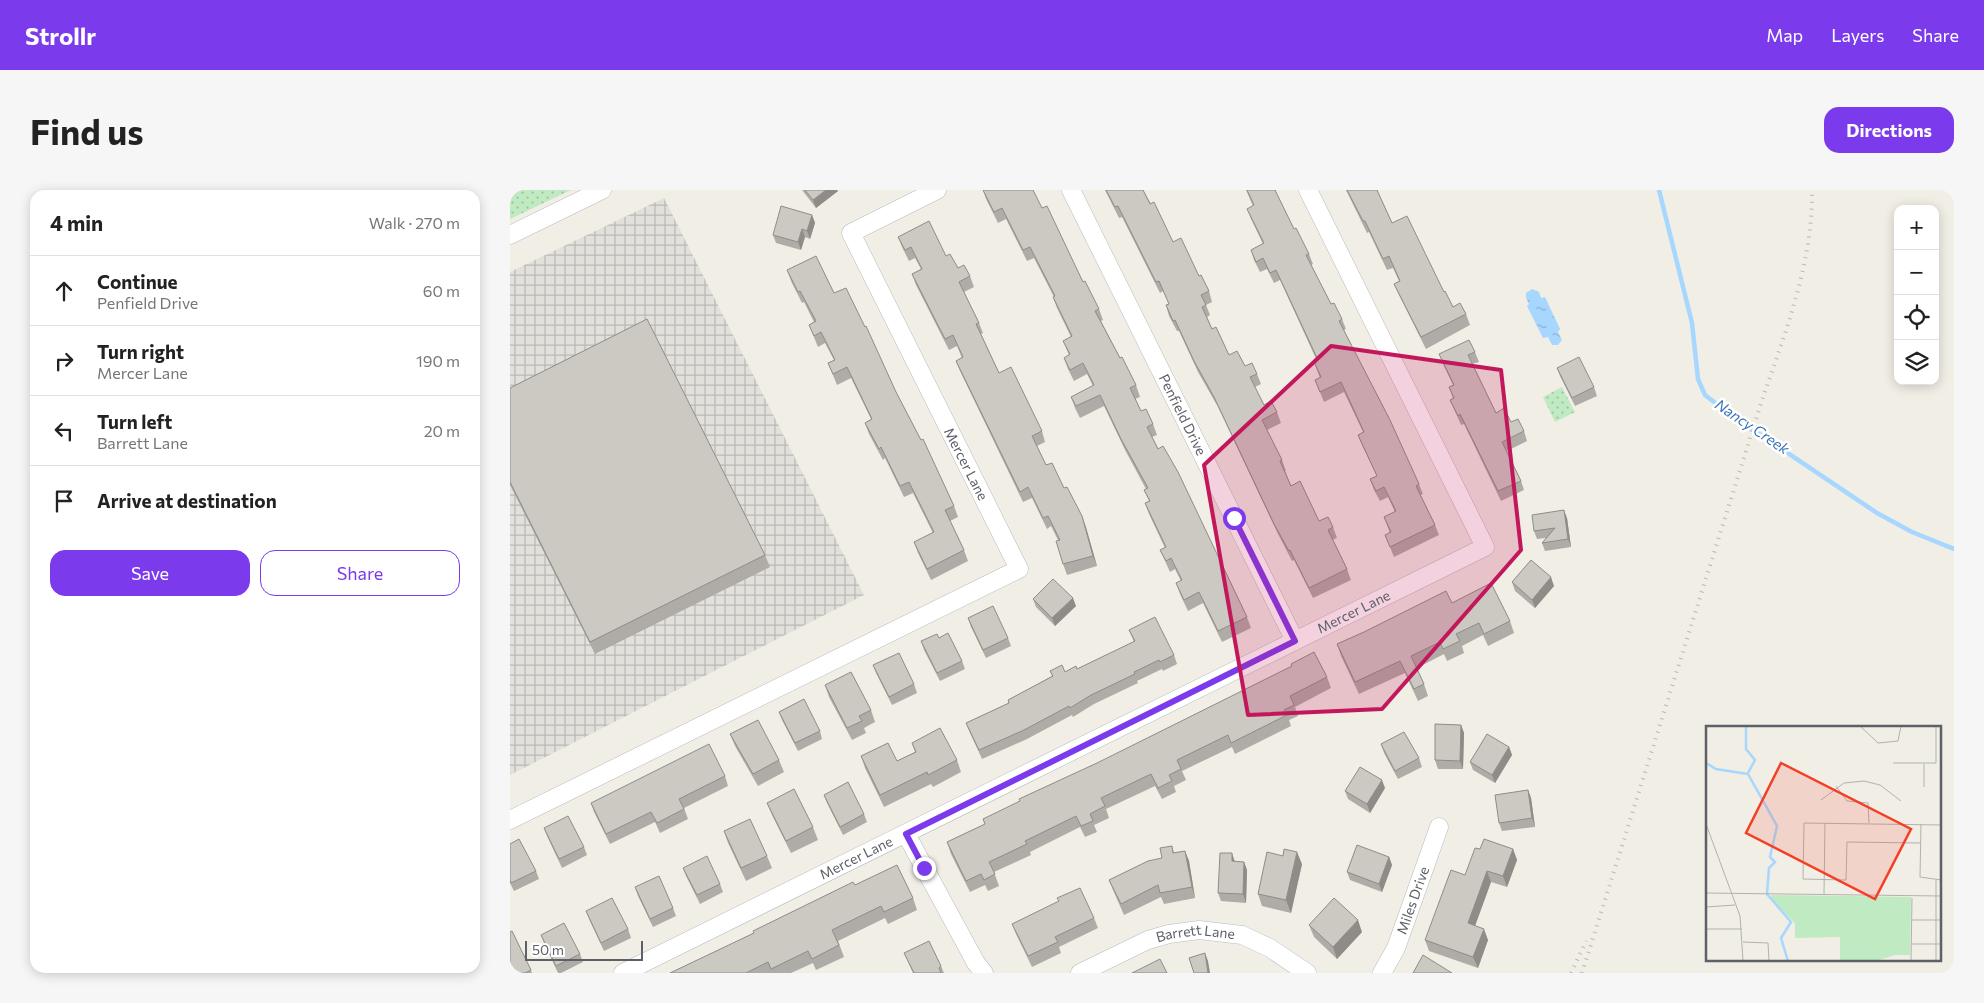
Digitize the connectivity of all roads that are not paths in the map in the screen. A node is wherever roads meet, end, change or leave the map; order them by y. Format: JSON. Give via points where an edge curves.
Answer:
{"nodes":[{"id":1,"x":602,"y":190,"type":"edge"},
{"id":2,"x":937,"y":190,"type":"edge"},
{"id":3,"x":1070,"y":190,"type":"edge"},
{"id":4,"x":1308,"y":190,"type":"edge"},
{"id":5,"x":510,"y":235,"type":"edge"},
{"id":6,"x":1295,"y":641,"type":"junction"},
{"id":7,"x":510,"y":820,"type":"edge"},
{"id":8,"x":1439,"y":827,"type":"dead end"},
{"id":9,"x":906,"y":834,"type":"junction"},
{"id":10,"x":624,"y":973,"type":"edge"},
{"id":11,"x":984,"y":973,"type":"edge"},
{"id":12,"x":1080,"y":973,"type":"edge"},
{"id":13,"x":1307,"y":973,"type":"edge"},
{"id":14,"x":1382,"y":973,"type":"edge"}],
"edges":[{"from":1,"to":5,"type":"street"},
{"from":2,"to":7,"type":"street","name":"Mercer Lane","via":[[851,233],[1019,569]]},
{"from":3,"to":6,"type":"street","name":"Penfield Drive"},
{"from":4,"to":6,"type":"street","name":"Mercer Lane","via":[[1485,547]]},
{"from":6,"to":9,"type":"street","name":"Mercer Lane"},
{"from":8,"to":14,"type":"street","name":"Miles Drive","via":[[1396,948]]},
{"from":9,"to":10,"type":"street","name":"Mercer Lane"},
{"from":9,"to":11,"type":"street"},
{"from":12,"to":13,"type":"street","name":"Barrett Lane","via":[[1148,940],[1199,930],[1242,935],[1270,948]]}]}
